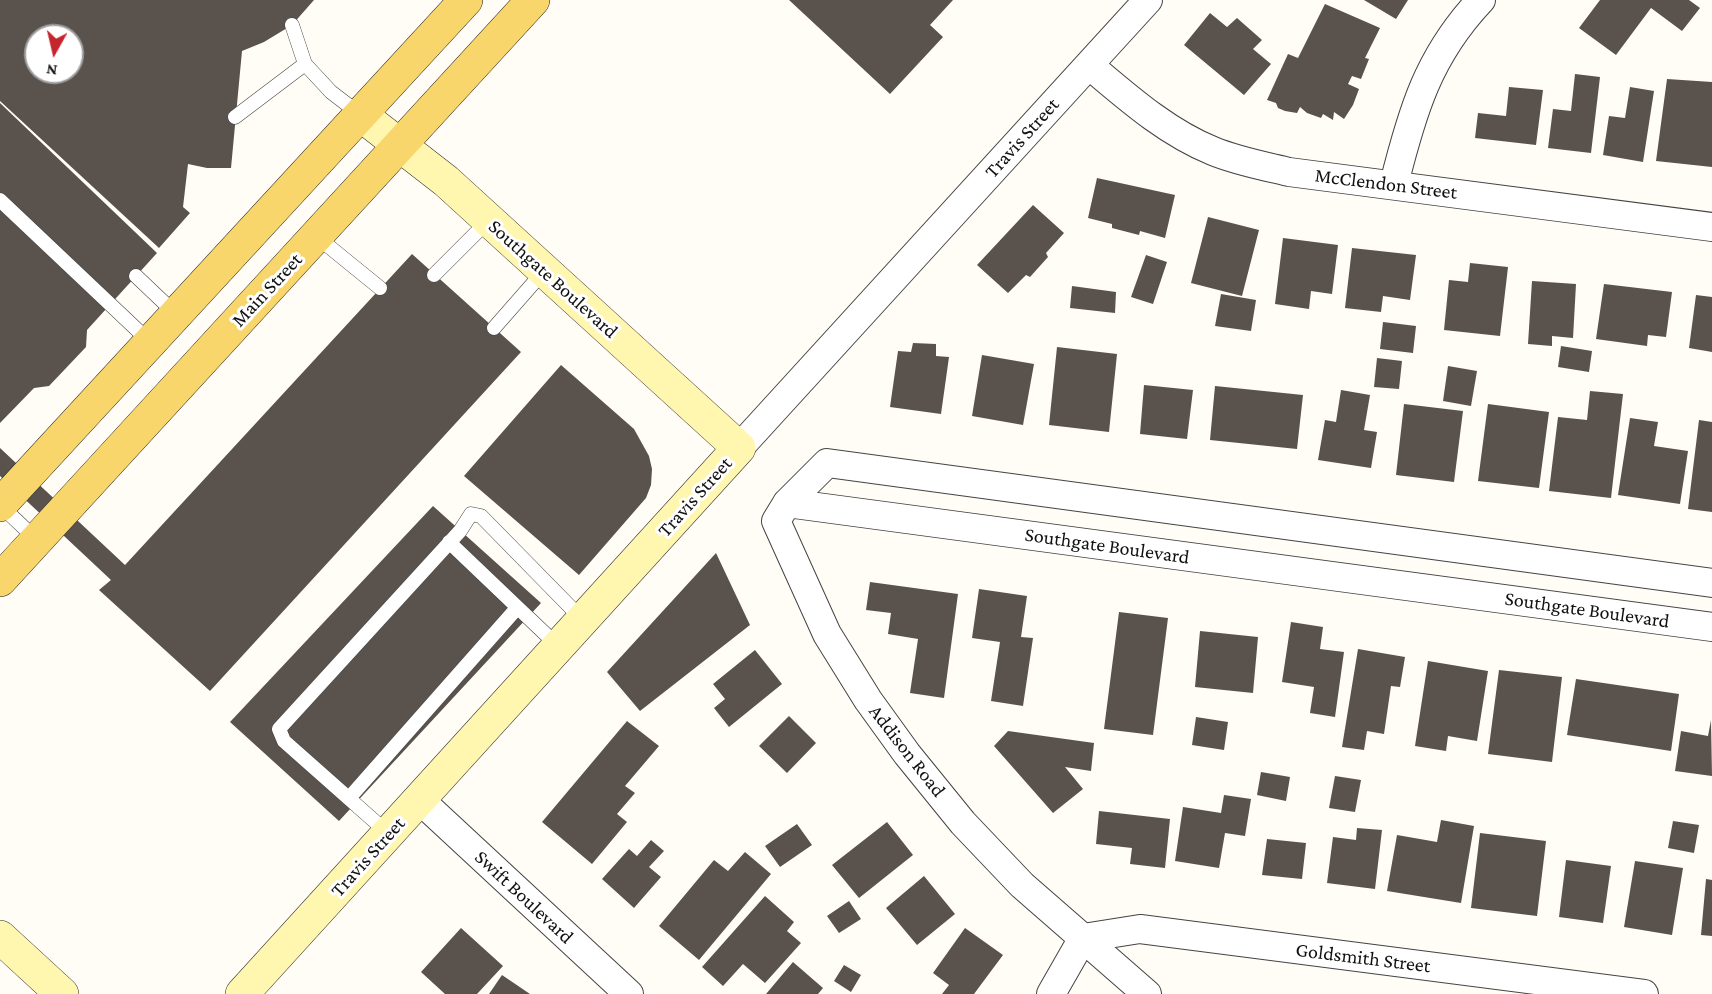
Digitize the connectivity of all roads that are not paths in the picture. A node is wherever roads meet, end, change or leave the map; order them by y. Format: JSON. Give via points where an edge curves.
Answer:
{"nodes":[{"id":1,"x":466,"y":0,"type":"edge"},
{"id":2,"x":533,"y":0,"type":"edge"},
{"id":3,"x":1148,"y":0,"type":"edge"},
{"id":4,"x":1481,"y":0,"type":"edge"},
{"id":5,"x":292,"y":26,"type":"dead end"},
{"id":6,"x":306,"y":64,"type":"junction"},
{"id":7,"x":1089,"y":65,"type":"junction"},
{"id":8,"x":361,"y":115,"type":"junction"},
{"id":9,"x":235,"y":117,"type":"dead end"},
{"id":10,"x":400,"y":146,"type":"junction"},
{"id":11,"x":1394,"y":184,"type":"junction"},
{"id":12,"x":0,"y":200,"type":"edge"},
{"id":13,"x":489,"y":220,"type":"junction"},
{"id":14,"x":1712,"y":228,"type":"edge"},
{"id":15,"x":316,"y":236,"type":"junction"},
{"id":16,"x":544,"y":271,"type":"junction"},
{"id":17,"x":434,"y":275,"type":"dead end"},
{"id":18,"x":136,"y":276,"type":"dead end"},
{"id":19,"x":380,"y":288,"type":"dead end"},
{"id":20,"x":176,"y":314,"type":"junction"},
{"id":21,"x":494,"y":328,"type":"dead end"},
{"id":22,"x":150,"y":342,"type":"junction"},
{"id":23,"x":739,"y":448,"type":"junction"},
{"id":24,"x":787,"y":504,"type":"junction"},
{"id":25,"x":0,"y":505,"type":"edge"},
{"id":26,"x":37,"y":540,"type":"junction"},
{"id":27,"x":449,"y":542,"type":"junction"},
{"id":28,"x":1432,"y":546,"type":"junction"},
{"id":29,"x":0,"y":580,"type":"edge"},
{"id":30,"x":1712,"y":583,"type":"edge"},
{"id":31,"x":1426,"y":589,"type":"junction"},
{"id":32,"x":517,"y":608,"type":"junction"},
{"id":33,"x":583,"y":620,"type":"junction"},
{"id":34,"x":1712,"y":627,"type":"edge"},
{"id":35,"x":559,"y":647,"type":"junction"},
{"id":36,"x":350,"y":797,"type":"junction"},
{"id":37,"x":420,"y":800,"type":"junction"},
{"id":38,"x":389,"y":834,"type":"junction"},
{"id":39,"x":0,"y":937,"type":"edge"},
{"id":40,"x":1083,"y":939,"type":"junction"},
{"id":41,"x":62,"y":994,"type":"edge"},
{"id":42,"x":242,"y":994,"type":"edge"},
{"id":43,"x":629,"y":994,"type":"edge"},
{"id":44,"x":1051,"y":994,"type":"edge"},
{"id":45,"x":1147,"y":994,"type":"edge"},
{"id":46,"x":1644,"y":994,"type":"edge"}],
"edges":[{"from":1,"to":8,"type":"main road"},
{"from":2,"to":10,"type":"main road","name":"Main Street"},
{"from":3,"to":7,"type":"street","name":"Travis Street"},
{"from":4,"to":11,"type":"street","via":[[1440,52],[1421,91]]},
{"from":5,"to":6,"type":"lane"},
{"from":6,"to":8,"type":"lane","via":[[331,92]]},
{"from":6,"to":9,"type":"lane"},
{"from":7,"to":11,"type":"street","name":"McClendon Street","via":[[1142,110],[1213,151],[1289,172]]},
{"from":7,"to":23,"type":"street","name":"Travis Street"},
{"from":8,"to":10,"type":"street","name":"Southgate Boulevard"},
{"from":8,"to":20,"type":"main road"},
{"from":10,"to":13,"type":"street","name":"Southgate Boulevard"},
{"from":10,"to":15,"type":"main road","name":"Main Street"},
{"from":11,"to":14,"type":"street","name":"McClendon Street"},
{"from":12,"to":22,"type":"lane"},
{"from":13,"to":16,"type":"street","name":"Southgate Boulevard"},
{"from":13,"to":17,"type":"lane"},
{"from":15,"to":19,"type":"lane"},
{"from":15,"to":26,"type":"main road","name":"Main Street"},
{"from":16,"to":21,"type":"lane"},
{"from":16,"to":23,"type":"street","name":"Southgate Boulevard"},
{"from":18,"to":20,"type":"lane"},
{"from":20,"to":22,"type":"main road"},
{"from":22,"to":25,"type":"main road"},
{"from":23,"to":33,"type":"street","name":"Travis Street"},
{"from":24,"to":28,"type":"street","name":"Addison Road","via":[[827,463]]},
{"from":24,"to":31,"type":"street","name":"Southgate Boulevard"},
{"from":24,"to":40,"type":"street","name":"Addison Road","via":[[776,521],[827,634],[868,700],[963,824],[1022,885]]},
{"from":25,"to":26,"type":"lane"},
{"from":26,"to":29,"type":"main road","name":"Main Street"},
{"from":27,"to":32,"type":"lane"},
{"from":27,"to":33,"type":"lane","via":[[471,514],[481,516]]},
{"from":27,"to":36,"type":"lane","via":[[279,729],[284,741]]},
{"from":28,"to":30,"type":"street"},
{"from":28,"to":31,"type":"street"},
{"from":31,"to":34,"type":"street","name":"Southgate Boulevard"},
{"from":32,"to":35,"type":"lane"},
{"from":32,"to":36,"type":"lane"},
{"from":33,"to":35,"type":"street","name":"Travis Street"},
{"from":35,"to":37,"type":"street","name":"Travis Street"},
{"from":36,"to":38,"type":"lane"},
{"from":37,"to":38,"type":"street","name":"Travis Street"},
{"from":37,"to":43,"type":"street","name":"Swift Boulevard"},
{"from":38,"to":42,"type":"street","name":"Travis Street"},
{"from":39,"to":41,"type":"street"},
{"from":40,"to":44,"type":"street"},
{"from":40,"to":45,"type":"street","name":"Addison Road"},
{"from":40,"to":46,"type":"street","name":"Goldsmith Street","via":[[1140,929]]}]}
